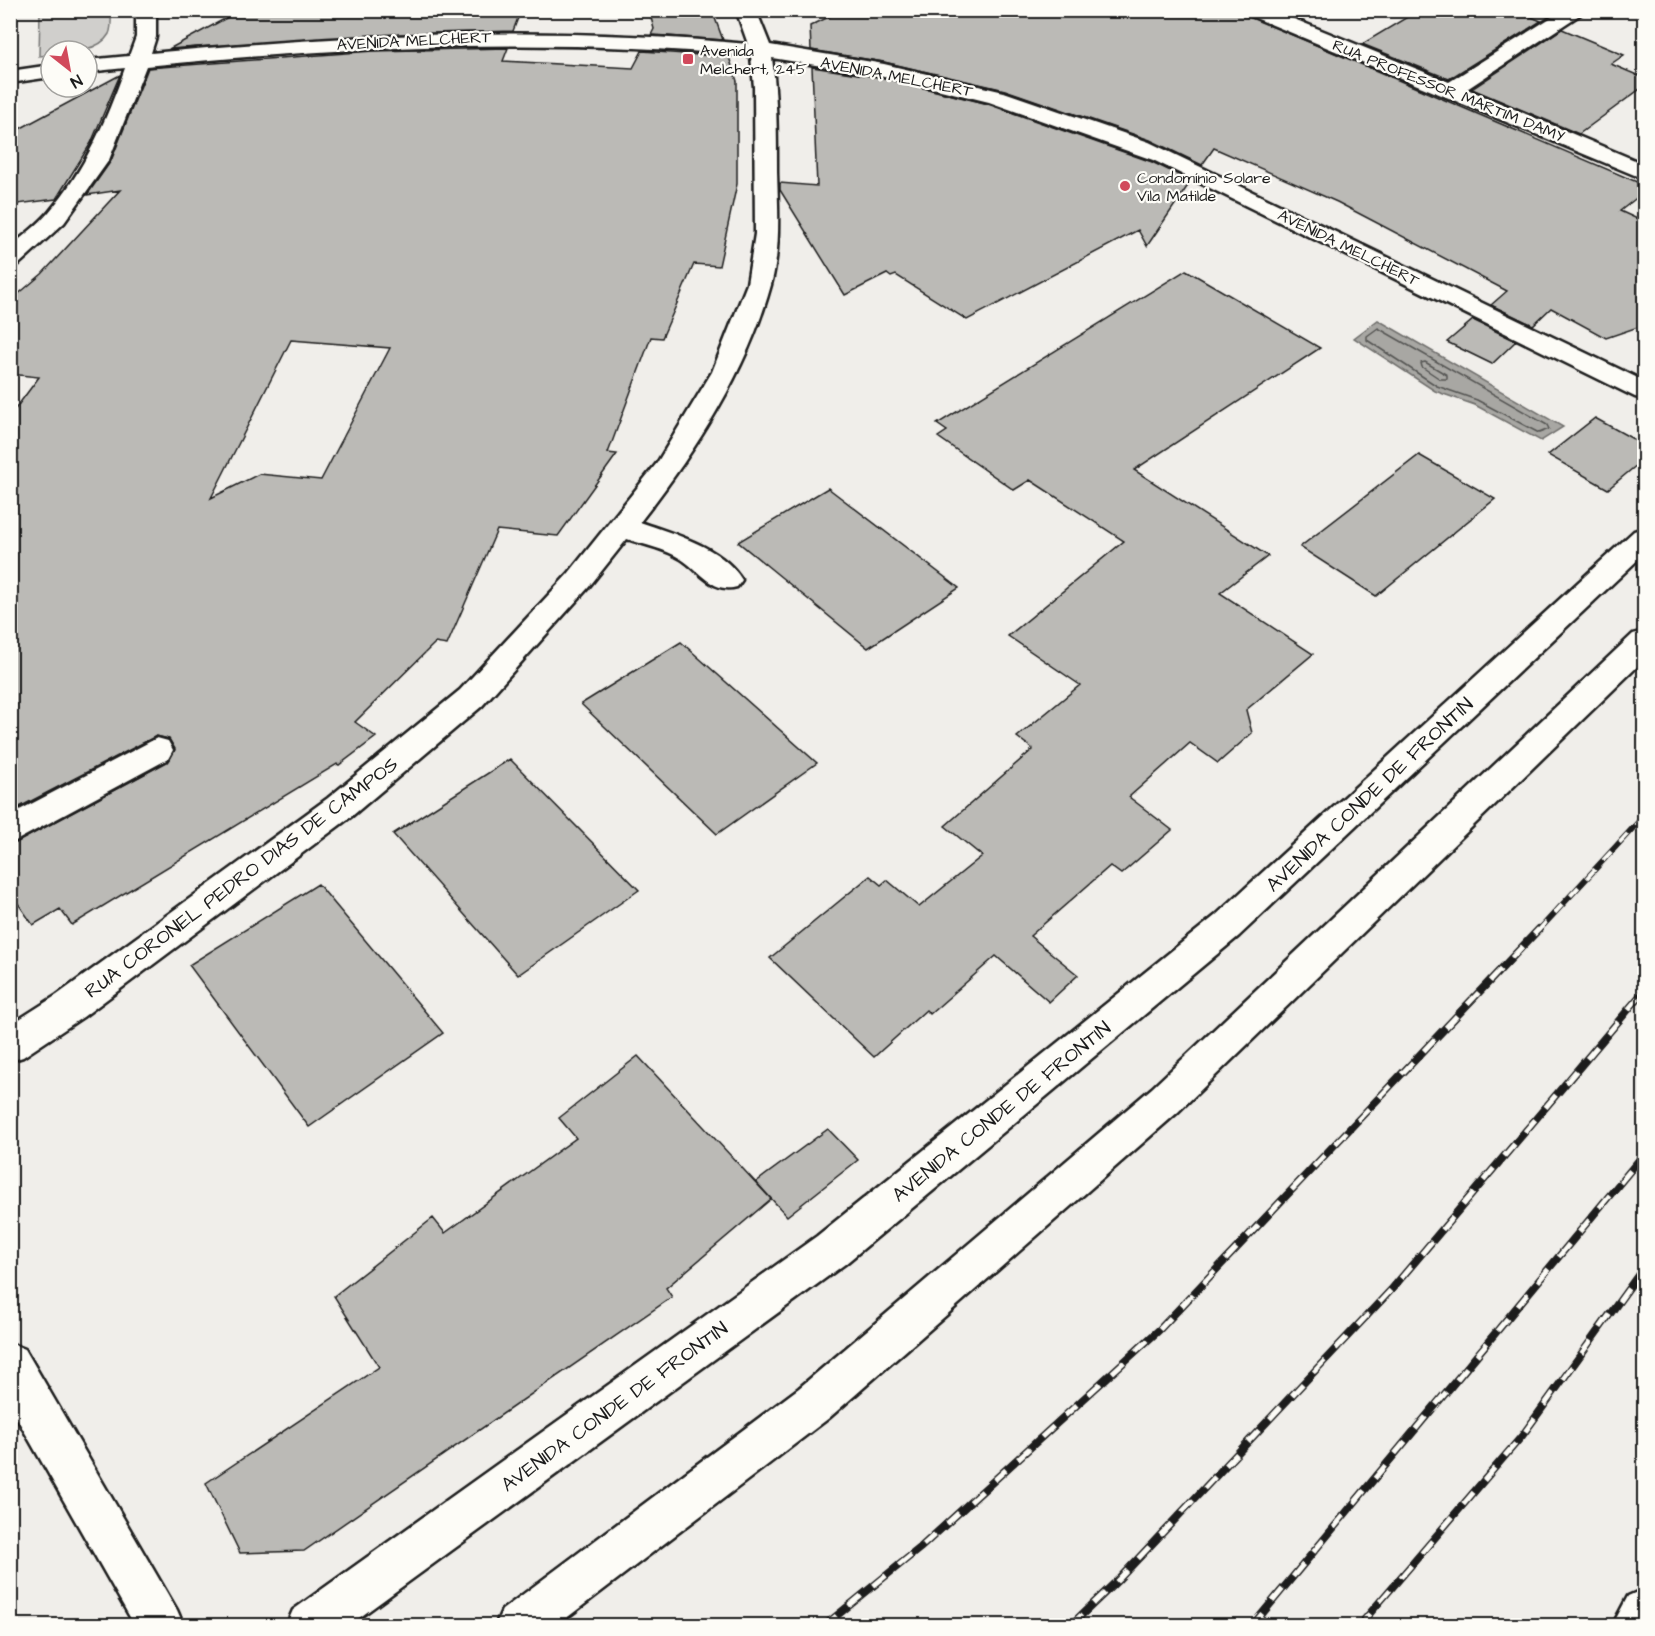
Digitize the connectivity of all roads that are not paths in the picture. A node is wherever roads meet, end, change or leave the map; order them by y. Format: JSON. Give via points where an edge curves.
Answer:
{"nodes":[{"id":1,"x":146,"y":10,"type":"edge"},
{"id":2,"x":746,"y":10,"type":"edge"},
{"id":3,"x":1253,"y":10,"type":"edge"},
{"id":4,"x":1577,"y":10,"type":"edge"},
{"id":5,"x":761,"y":50,"type":"junction"},
{"id":6,"x":138,"y":61,"type":"junction"},
{"id":7,"x":99,"y":65,"type":"edge"},
{"id":8,"x":39,"y":73,"type":"edge"},
{"id":9,"x":10,"y":77,"type":"edge"},
{"id":10,"x":1451,"y":90,"type":"junction"},
{"id":11,"x":1644,"y":172,"type":"edge"},
{"id":12,"x":10,"y":260,"type":"edge"},
{"id":13,"x":1644,"y":390,"type":"edge"},
{"id":14,"x":622,"y":526,"type":"junction"},
{"id":15,"x":1644,"y":538,"type":"edge"},
{"id":16,"x":728,"y":580,"type":"dead end"},
{"id":17,"x":1644,"y":642,"type":"edge"},
{"id":18,"x":157,"y":750,"type":"dead end"},
{"id":19,"x":10,"y":831,"type":"edge"},
{"id":20,"x":10,"y":1045,"type":"edge"},
{"id":21,"x":10,"y":1364,"type":"edge"},
{"id":22,"x":1644,"y":1612,"type":"edge"},
{"id":23,"x":161,"y":1626,"type":"edge"},
{"id":24,"x":309,"y":1626,"type":"edge"},
{"id":25,"x":518,"y":1626,"type":"edge"},
{"id":26,"x":1635,"y":1626,"type":"edge"}],
"edges":[{"from":1,"to":6,"type":"main road","via":[[146,37]]},
{"from":2,"to":5,"type":"main road","name":"RUA CORONEL PEDRO DIAS DE CAMPOS"},
{"from":3,"to":10,"type":"main road","name":"RUA PROFESSOR MARTIM DAMY"},
{"from":4,"to":10,"type":"main road"},
{"from":5,"to":6,"type":"main road","name":"AVENIDA MELCHERT","via":[[612,38],[497,36],[337,44]]},
{"from":5,"to":13,"type":"main road","name":"AVENIDA MELCHERT","via":[[890,72],[995,96],[1080,123],[1161,155]]},
{"from":5,"to":14,"type":"main road","name":"RUA CORONEL PEDRO DIAS DE CAMPOS","via":[[767,234],[759,284],[725,372],[667,469]]},
{"from":6,"to":7,"type":"main road","name":"AVENIDA MELCHERT"},
{"from":6,"to":12,"type":"main road","via":[[98,160],[56,218]]},
{"from":8,"to":9,"type":"main road"},
{"from":10,"to":11,"type":"main road","name":"RUA PROFESSOR MARTIM DAMY"},
{"from":14,"to":16,"type":"main road","via":[[690,551]]},
{"from":14,"to":20,"type":"main road","name":"RUA CORONEL PEDRO DIAS DE CAMPOS","via":[[578,581],[471,698],[340,807],[70,1006]]},
{"from":15,"to":24,"type":"main road","name":"AVENIDA CONDE DE FRONTIN","via":[[1227,926],[831,1250]]},
{"from":17,"to":25,"type":"main road","via":[[1165,1100],[814,1403]]},
{"from":18,"to":19,"type":"main road"},
{"from":21,"to":23,"type":"main road"},
{"from":22,"to":26,"type":"main road"}]}
